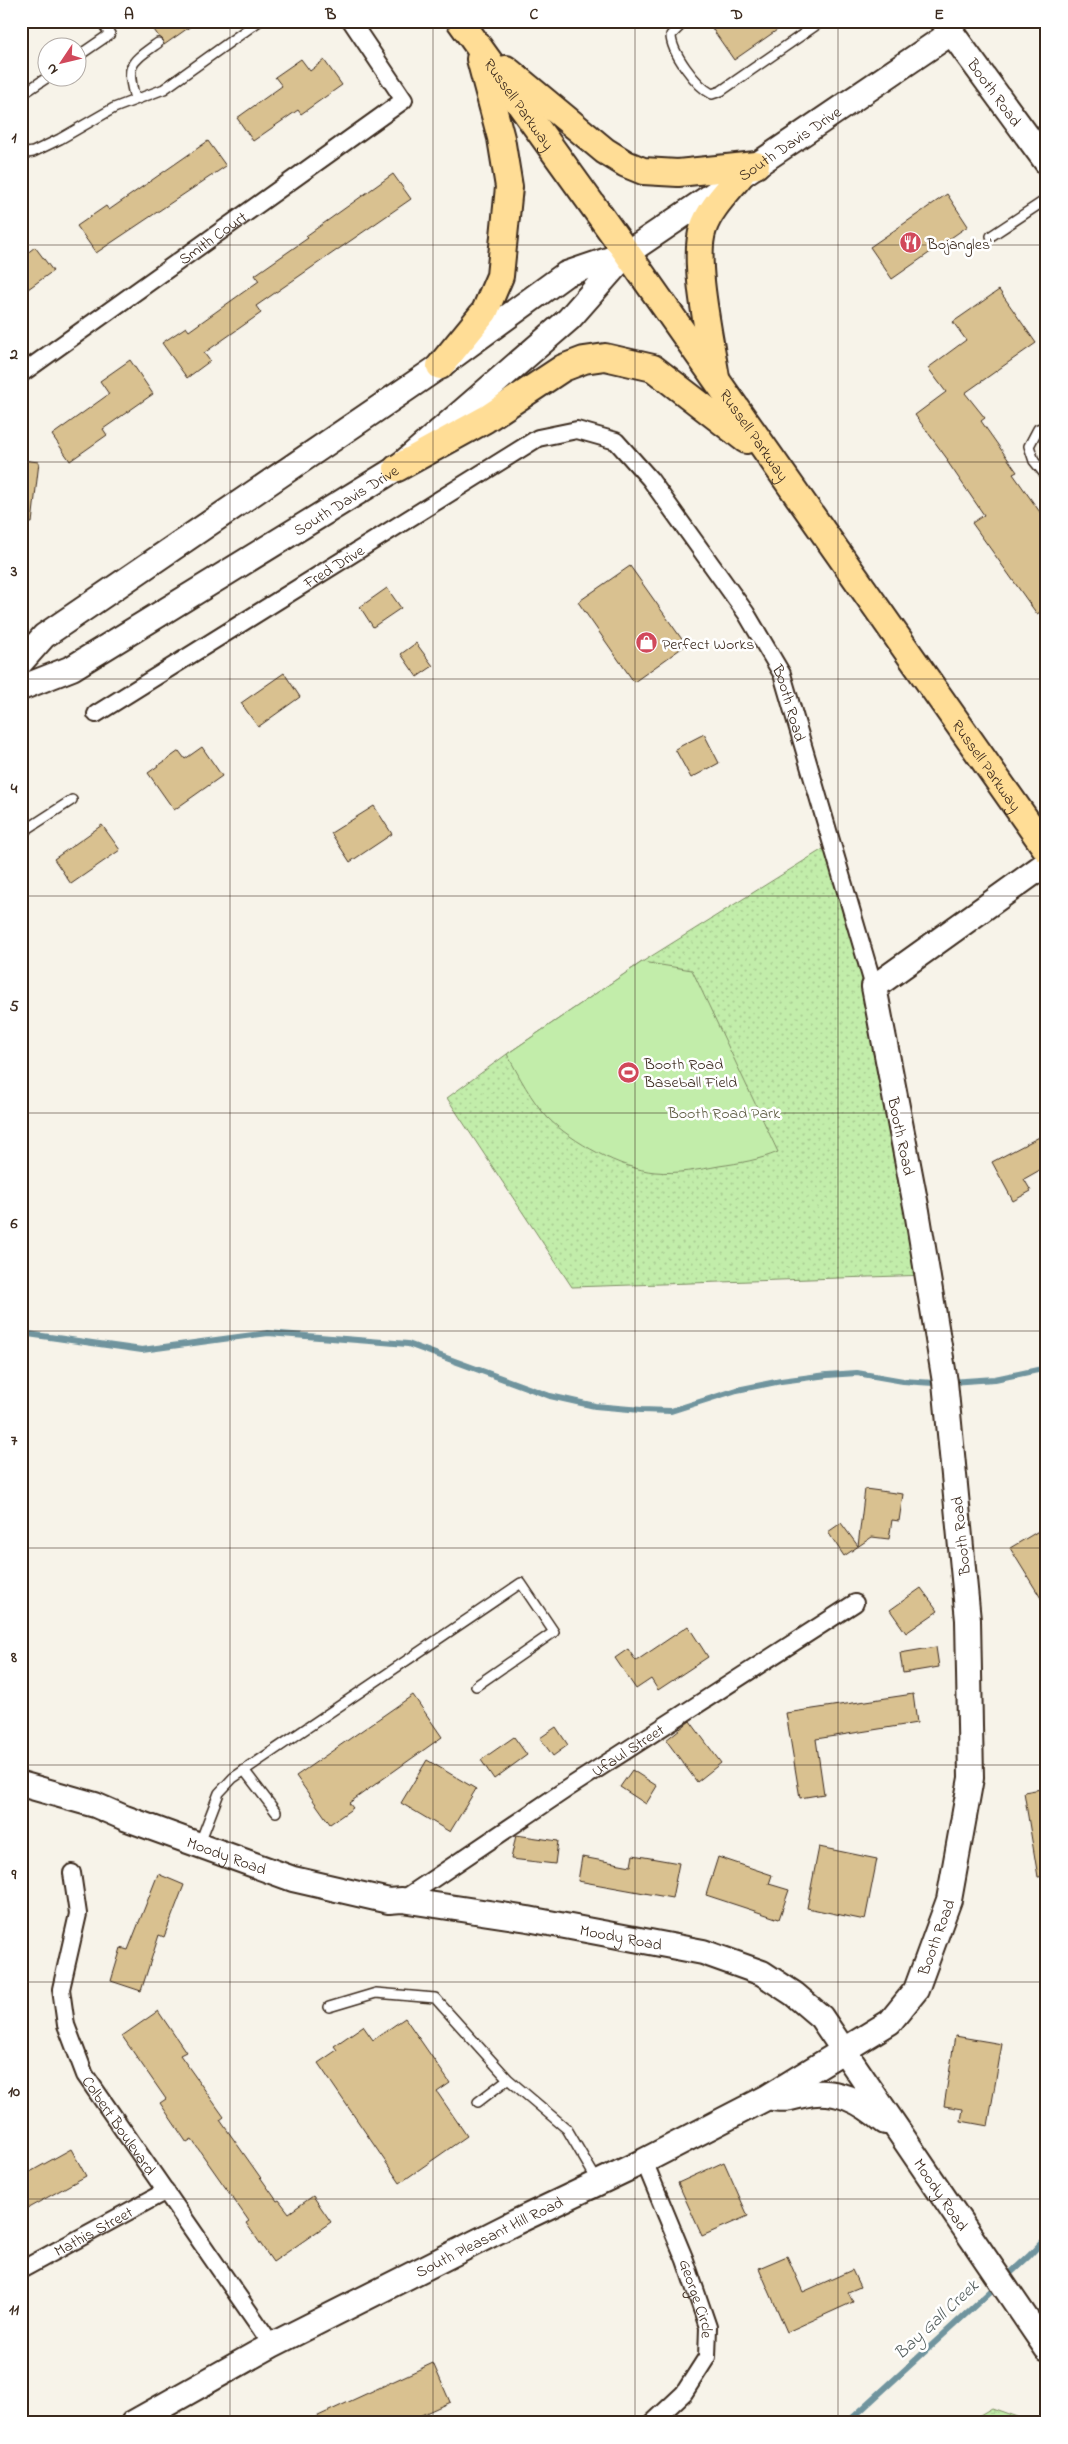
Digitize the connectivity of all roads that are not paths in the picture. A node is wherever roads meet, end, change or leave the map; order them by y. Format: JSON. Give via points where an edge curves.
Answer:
{"nodes":[{"id":1,"x":101,"y":21,"type":"edge"},
{"id":2,"x":259,"y":21,"type":"edge"},
{"id":3,"x":351,"y":21,"type":"edge"},
{"id":4,"x":460,"y":21,"type":"edge"},
{"id":5,"x":685,"y":21,"type":"edge"},
{"id":6,"x":822,"y":21,"type":"edge"},
{"id":7,"x":954,"y":25,"type":"edge"},
{"id":8,"x":158,"y":43,"type":"dead end"},
{"id":9,"x":476,"y":44,"type":"junction"},
{"id":10,"x":88,"y":49,"type":"edge"},
{"id":11,"x":38,"y":84,"type":"edge"},
{"id":12,"x":21,"y":95,"type":"edge"},
{"id":13,"x":135,"y":99,"type":"junction"},
{"id":14,"x":21,"y":154,"type":"edge"},
{"id":15,"x":1044,"y":154,"type":"edge"},
{"id":16,"x":748,"y":170,"type":"junction"},
{"id":17,"x":1047,"y":199,"type":"edge"},
{"id":18,"x":991,"y":236,"type":"dead end"},
{"id":19,"x":627,"y":253,"type":"junction"},
{"id":20,"x":440,"y":366,"type":"junction"},
{"id":21,"x":21,"y":374,"type":"edge"},
{"id":22,"x":717,"y":384,"type":"junction"},
{"id":23,"x":1047,"y":426,"type":"edge"},
{"id":24,"x":577,"y":430,"type":"joint"},
{"id":25,"x":771,"y":459,"type":"junction"},
{"id":26,"x":397,"y":468,"type":"junction"},
{"id":27,"x":1047,"y":477,"type":"edge"},
{"id":28,"x":21,"y":662,"type":"edge"},
{"id":29,"x":21,"y":688,"type":"edge"},
{"id":30,"x":96,"y":714,"type":"dead end"},
{"id":31,"x":72,"y":800,"type":"dead end"},
{"id":32,"x":21,"y":833,"type":"edge"},
{"id":33,"x":1047,"y":850,"type":"edge"},
{"id":34,"x":1047,"y":863,"type":"edge"},
{"id":35,"x":874,"y":987,"type":"junction"},
{"id":36,"x":855,"y":1603,"type":"dead end"},
{"id":37,"x":476,"y":1686,"type":"dead end"},
{"id":38,"x":244,"y":1770,"type":"junction"},
{"id":39,"x":21,"y":1784,"type":"edge"},
{"id":40,"x":276,"y":1812,"type":"dead end"},
{"id":41,"x":199,"y":1845,"type":"junction"},
{"id":42,"x":72,"y":1873,"type":"dead end"},
{"id":43,"x":402,"y":1900,"type":"junction"},
{"id":44,"x":329,"y":2007,"type":"dead end"},
{"id":45,"x":846,"y":2051,"type":"junction"},
{"id":46,"x":508,"y":2079,"type":"junction"},
{"id":47,"x":766,"y":2098,"type":"junction"},
{"id":48,"x":478,"y":2102,"type":"dead end"},
{"id":49,"x":906,"y":2142,"type":"junction"},
{"id":50,"x":644,"y":2161,"type":"junction"},
{"id":51,"x":599,"y":2182,"type":"junction"},
{"id":52,"x":166,"y":2191,"type":"junction"},
{"id":53,"x":21,"y":2270,"type":"edge"},
{"id":54,"x":272,"y":2345,"type":"junction"},
{"id":55,"x":1047,"y":2349,"type":"edge"},
{"id":56,"x":133,"y":2423,"type":"edge"},
{"id":57,"x":652,"y":2423,"type":"edge"}],
"edges":[{"from":1,"to":10,"type":"lane","via":[[110,34]]},
{"from":2,"to":13,"type":"lane","via":[[164,88]]},
{"from":3,"to":21,"type":"street","name":"Smith Court","via":[[404,100]]},
{"from":4,"to":9,"type":"main road","name":"Russell Parkway"},
{"from":5,"to":6,"type":"lane","via":[[671,35],[671,45],[701,88],[712,94]]},
{"from":7,"to":15,"type":"street","name":"Booth Road"},
{"from":7,"to":16,"type":"street","name":"South Davis Drive"},
{"from":8,"to":13,"type":"lane","via":[[133,62],[129,74]]},
{"from":9,"to":16,"type":"main road","via":[[605,151],[626,164],[643,171],[678,173]]},
{"from":9,"to":19,"type":"main road","name":"Russell Parkway"},
{"from":9,"to":20,"type":"main road","via":[[501,138],[509,187],[507,216],[500,276],[485,311]]},
{"from":11,"to":12,"type":"lane"},
{"from":13,"to":14,"type":"lane","via":[[60,139]]},
{"from":16,"to":19,"type":"street","name":"South Davis Drive"},
{"from":16,"to":22,"type":"main road","via":[[709,216],[700,240],[700,270]]},
{"from":17,"to":18,"type":"lane"},
{"from":19,"to":20,"type":"street","name":"South Davis Drive","via":[[566,274]]},
{"from":19,"to":22,"type":"main road","name":"Russell Parkway"},
{"from":19,"to":26,"type":"street","name":"South Davis Drive","via":[[569,319]]},
{"from":20,"to":28,"type":"street","name":"South Davis Drive","via":[[44,636]]},
{"from":22,"to":25,"type":"main road","name":"Russell Parkway"},
{"from":23,"to":27,"type":"lane","via":[[1038,429],[1029,446],[1034,461]]},
{"from":24,"to":30,"type":"street","name":"Fred Drive","via":[[538,438]]},
{"from":24,"to":35,"type":"street","name":"Booth Road","via":[[616,441],[650,479],[746,612],[782,674]]},
{"from":25,"to":26,"type":"main road","via":[[653,368],[605,357],[563,368],[486,419]]},
{"from":25,"to":33,"type":"main road","name":"Russell Parkway"},
{"from":26,"to":29,"type":"street","name":"South Davis Drive","via":[[72,668]]},
{"from":31,"to":32,"type":"lane"},
{"from":34,"to":35,"type":"street"},
{"from":35,"to":45,"type":"street","name":"Booth Road","via":[[918,1211],[944,1382],[968,1620],[971,1778],[949,1900],[916,1990],[890,2022]]},
{"from":36,"to":43,"type":"street","name":"Ufaul Street","via":[[568,1788]]},
{"from":37,"to":38,"type":"lane","via":[[554,1632],[521,1583]]},
{"from":38,"to":40,"type":"lane"},
{"from":38,"to":41,"type":"lane","via":[[219,1793]]},
{"from":39,"to":41,"type":"street","name":"Moody Road","via":[[95,1805]]},
{"from":41,"to":43,"type":"street","name":"Moody Road","via":[[293,1879]]},
{"from":42,"to":52,"type":"street","name":"Colbert Boulevard","via":[[78,1914],[61,1989],[66,2025],[85,2075]]},
{"from":43,"to":45,"type":"street","name":"Moody Road","via":[[528,1919],[728,1959],[762,1973],[794,1994],[821,2016]]},
{"from":44,"to":46,"type":"lane","via":[[376,1993],[435,1998]]},
{"from":45,"to":47,"type":"street","name":"South Pleasant Hill Road"},
{"from":45,"to":49,"type":"street","name":"Moody Road"},
{"from":46,"to":48,"type":"lane"},
{"from":46,"to":51,"type":"lane","via":[[567,2129]]},
{"from":47,"to":49,"type":"street","via":[[789,2100],[818,2093],[851,2097],[865,2105]]},
{"from":47,"to":50,"type":"street","name":"South Pleasant Hill Road"},
{"from":49,"to":55,"type":"street","name":"Moody Road"},
{"from":50,"to":51,"type":"street","name":"South Pleasant Hill Road"},
{"from":50,"to":57,"type":"street","name":"George Circle","via":[[685,2260],[708,2327],[707,2357],[684,2393]]},
{"from":51,"to":54,"type":"street","name":"South Pleasant Hill Road"},
{"from":52,"to":53,"type":"street","name":"Mathis Street"},
{"from":52,"to":54,"type":"street","name":"Colbert Boulevard"},
{"from":54,"to":56,"type":"street","name":"South Pleasant Hill Road"}]}
